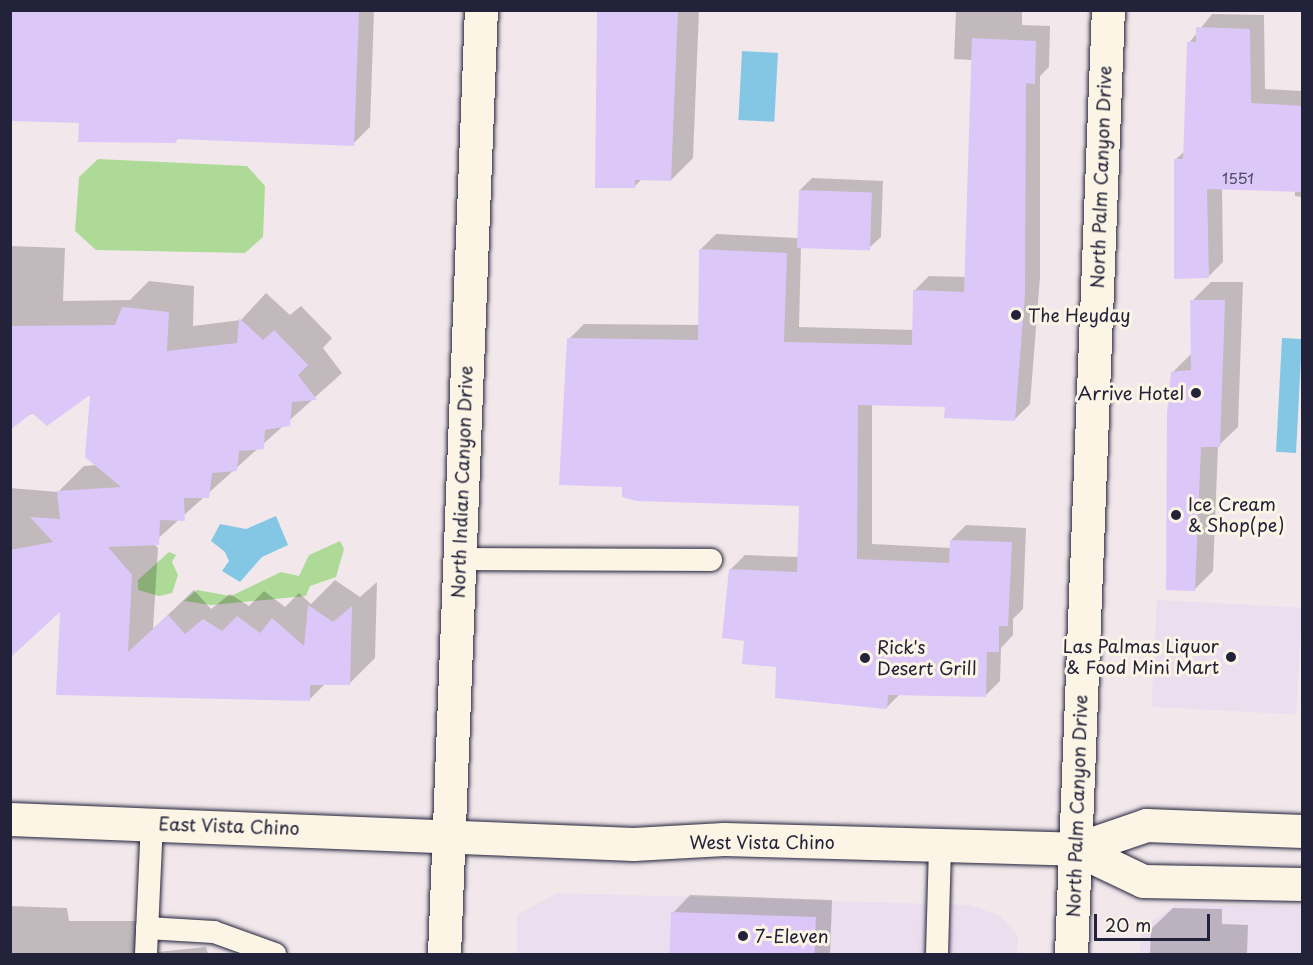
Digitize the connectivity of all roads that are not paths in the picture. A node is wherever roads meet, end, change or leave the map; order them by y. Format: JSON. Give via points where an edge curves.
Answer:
{"nodes":[{"id":1,"x":481,"y":10,"type":"edge"},
{"id":2,"x":1108,"y":10,"type":"edge"},
{"id":3,"x":459,"y":559,"type":"junction"},
{"id":4,"x":711,"y":560,"type":"dead end"},
{"id":5,"x":10,"y":819,"type":"edge"},
{"id":6,"x":152,"y":823,"type":"junction"},
{"id":7,"x":1302,"y":831,"type":"edge"},
{"id":8,"x":448,"y":836,"type":"junction"},
{"id":9,"x":940,"y":845,"type":"junction"},
{"id":10,"x":1076,"y":849,"type":"junction"},
{"id":11,"x":1302,"y":884,"type":"edge"},
{"id":12,"x":147,"y":928,"type":"junction"},
{"id":13,"x":146,"y":954,"type":"edge"},
{"id":14,"x":275,"y":954,"type":"edge"},
{"id":15,"x":444,"y":954,"type":"edge"},
{"id":16,"x":937,"y":954,"type":"edge"},
{"id":17,"x":1071,"y":954,"type":"edge"}],
"edges":[{"from":1,"to":3,"type":"main road","name":"North Indian Canyon Drive"},
{"from":2,"to":10,"type":"main road","name":"North Palm Canyon Drive"},
{"from":3,"to":4,"type":"lane"},
{"from":3,"to":8,"type":"main road","name":"North Indian Canyon Drive"},
{"from":5,"to":6,"type":"main road","name":"East Vista Chino"},
{"from":6,"to":8,"type":"main road","name":"East Vista Chino"},
{"from":6,"to":12,"type":"lane"},
{"from":7,"to":10,"type":"main road","name":"West Vista Chino","via":[[1146,825]]},
{"from":8,"to":9,"type":"main road","name":"West Vista Chino"},
{"from":8,"to":15,"type":"main road","name":"North Indian Canyon Drive"},
{"from":9,"to":10,"type":"main road","name":"West Vista Chino"},
{"from":9,"to":16,"type":"lane"},
{"from":10,"to":11,"type":"main road","name":"West Vista Chino","via":[[1143,881]]},
{"from":10,"to":17,"type":"main road","name":"North Palm Canyon Drive"},
{"from":12,"to":13,"type":"lane"},
{"from":12,"to":14,"type":"lane","via":[[213,932]]}]}
